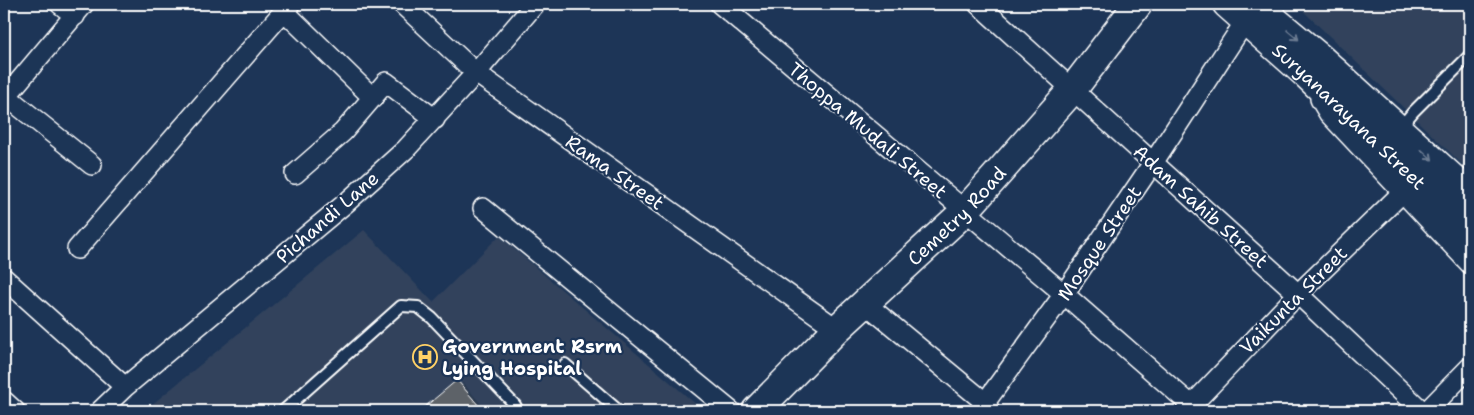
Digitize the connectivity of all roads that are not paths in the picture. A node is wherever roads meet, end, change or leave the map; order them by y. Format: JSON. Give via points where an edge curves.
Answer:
{"nodes":[{"id":1,"x":60,"y":4,"type":"edge"},
{"id":2,"x":402,"y":4,"type":"edge"},
{"id":3,"x":535,"y":4,"type":"edge"},
{"id":4,"x":720,"y":4,"type":"edge"},
{"id":5,"x":978,"y":4,"type":"edge"},
{"id":6,"x":1138,"y":4,"type":"edge"},
{"id":7,"x":287,"y":7,"type":"edge"},
{"id":8,"x":1243,"y":9,"type":"edge"},
{"id":9,"x":79,"y":10,"type":"edge"},
{"id":10,"x":1470,"y":55,"type":"edge"},
{"id":11,"x":476,"y":73,"type":"junction"},
{"id":12,"x":1307,"y":75,"type":"junction"},
{"id":13,"x":1073,"y":89,"type":"junction"},
{"id":14,"x":5,"y":98,"type":"edge"},
{"id":15,"x":373,"y":98,"type":"junction"},
{"id":16,"x":435,"y":119,"type":"junction"},
{"id":17,"x":1398,"y":130,"type":"junction"},
{"id":18,"x":1153,"y":163,"type":"junction"},
{"id":19,"x":92,"y":165,"type":"dead end"},
{"id":20,"x":295,"y":174,"type":"dead end"},
{"id":21,"x":1403,"y":192,"type":"junction"},
{"id":22,"x":1470,"y":194,"type":"edge"},
{"id":23,"x":483,"y":208,"type":"dead end"},
{"id":24,"x":964,"y":212,"type":"junction"},
{"id":25,"x":1470,"y":231,"type":"edge"},
{"id":26,"x":77,"y":249,"type":"dead end"},
{"id":27,"x":1470,"y":264,"type":"edge"},
{"id":28,"x":4,"y":278,"type":"edge"},
{"id":29,"x":1064,"y":294,"type":"junction"},
{"id":30,"x":1298,"y":294,"type":"junction"},
{"id":31,"x":866,"y":304,"type":"junction"},
{"id":32,"x":836,"y":329,"type":"junction"},
{"id":33,"x":565,"y":364,"type":"dead end"},
{"id":34,"x":1470,"y":367,"type":"edge"},
{"id":35,"x":125,"y":388,"type":"junction"},
{"id":36,"x":4,"y":401,"type":"edge"},
{"id":37,"x":985,"y":408,"type":"edge"},
{"id":38,"x":1192,"y":409,"type":"edge"},
{"id":39,"x":15,"y":411,"type":"edge"},
{"id":40,"x":100,"y":411,"type":"edge"},
{"id":41,"x":283,"y":411,"type":"edge"},
{"id":42,"x":518,"y":411,"type":"edge"},
{"id":43,"x":619,"y":411,"type":"edge"},
{"id":44,"x":731,"y":411,"type":"edge"},
{"id":45,"x":756,"y":411,"type":"edge"},
{"id":46,"x":1422,"y":411,"type":"edge"},
{"id":47,"x":1427,"y":411,"type":"edge"}],
"edges":[{"from":1,"to":9,"type":"street"},
{"from":2,"to":11,"type":"street","name":"Rama Street"},
{"from":3,"to":11,"type":"street","name":"Pichandi Lane"},
{"from":4,"to":24,"type":"street","name":"Thoppa Mudali Street"},
{"from":5,"to":13,"type":"street","name":"Adam Sahib Street"},
{"from":6,"to":13,"type":"main road","name":"Cemetry Road"},
{"from":7,"to":15,"type":"street"},
{"from":7,"to":26,"type":"street"},
{"from":8,"to":12,"type":"main road","name":"Suryanarayana Street"},
{"from":8,"to":17,"type":"main road","name":"Suryanarayana Street","one_way":true,"via":[[1320,58]]},
{"from":8,"to":18,"type":"street","name":"Mosque Street"},
{"from":9,"to":14,"type":"street"},
{"from":10,"to":17,"type":"lane"},
{"from":11,"to":16,"type":"street","name":"Pichandi Lane"},
{"from":11,"to":32,"type":"street","name":"Rama Street"},
{"from":12,"to":21,"type":"street","via":[[1329,114]]},
{"from":12,"to":25,"type":"main road","name":"Suryanarayana Street"},
{"from":13,"to":18,"type":"street","name":"Adam Sahib Street"},
{"from":13,"to":24,"type":"main road","name":"Cemetry Road"},
{"from":14,"to":19,"type":"street"},
{"from":15,"to":16,"type":"street","via":[[386,82]]},
{"from":15,"to":20,"type":"street","via":[[343,132]]},
{"from":16,"to":35,"type":"street","name":"Pichandi Lane","via":[[347,202]]},
{"from":17,"to":22,"type":"main road","name":"Suryanarayana Street","one_way":true},
{"from":18,"to":29,"type":"street","name":"Mosque Street"},
{"from":18,"to":30,"type":"street","name":"Adam Sahib Street"},
{"from":21,"to":27,"type":"street"},
{"from":21,"to":30,"type":"street","name":"Vaikunta Street"},
{"from":23,"to":44,"type":"street"},
{"from":24,"to":29,"type":"street","name":"Thoppa Mudali Street"},
{"from":24,"to":31,"type":"main road","name":"Cemetry Road"},
{"from":28,"to":35,"type":"street"},
{"from":29,"to":37,"type":"street","name":"Mosque Street"},
{"from":29,"to":38,"type":"street","name":"Thoppa Mudali Street"},
{"from":30,"to":38,"type":"street","name":"Vaikunta Street"},
{"from":30,"to":46,"type":"street","name":"Adam Sahib Street"},
{"from":31,"to":32,"type":"main road","name":"Cemetry Road"},
{"from":31,"to":37,"type":"street"},
{"from":32,"to":45,"type":"main road","name":"Cemetry Road"},
{"from":33,"to":43,"type":"lane"},
{"from":34,"to":47,"type":"street"},
{"from":35,"to":40,"type":"street","name":"Pichandi Lane"},
{"from":36,"to":39,"type":"street"},
{"from":41,"to":42,"type":"lane","via":[[401,306],[418,307],[432,318]]}]}
